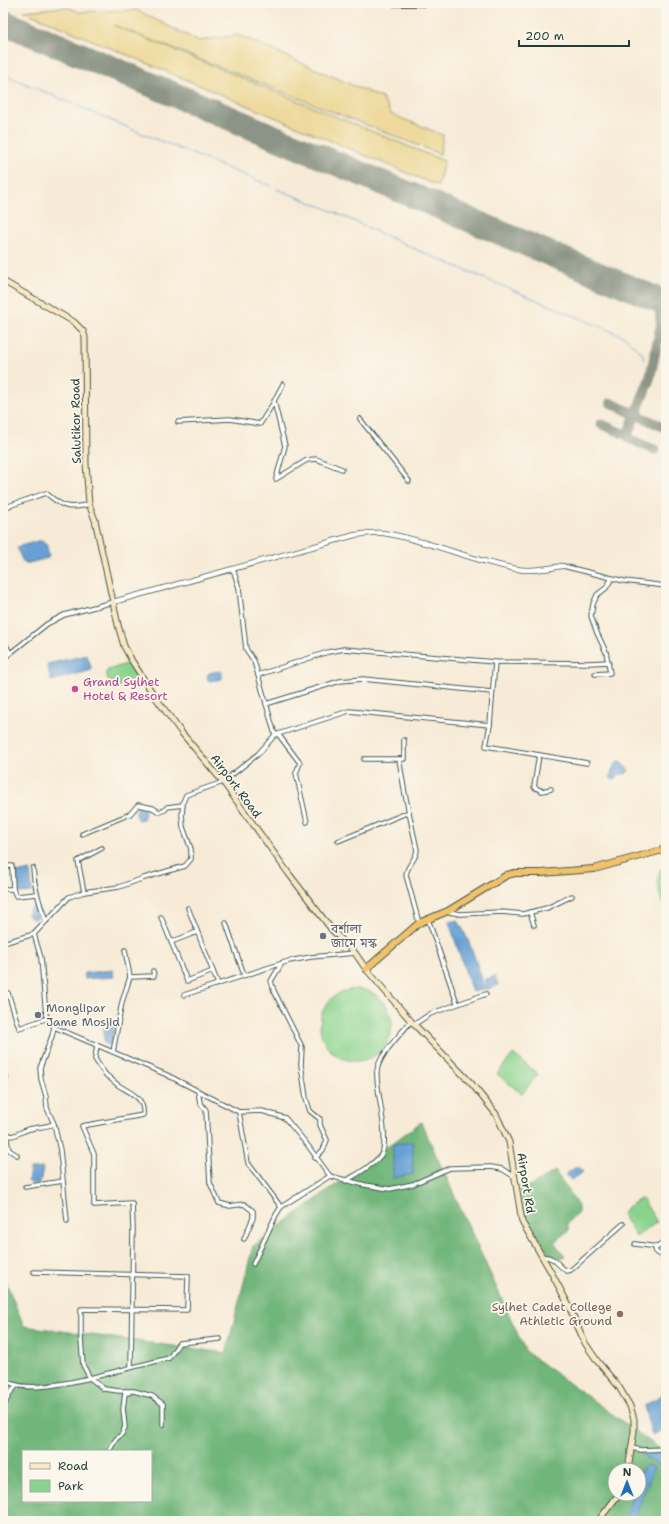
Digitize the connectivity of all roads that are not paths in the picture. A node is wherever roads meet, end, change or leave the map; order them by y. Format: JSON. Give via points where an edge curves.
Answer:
{"nodes":[{"id":1,"x":394,"y":3,"type":"edge"},
{"id":2,"x":410,"y":3,"type":"edge"},
{"id":3,"x":471,"y":3,"type":"edge"},
{"id":4,"x":3,"y":280,"type":"edge"},
{"id":5,"x":283,"y":384,"type":"dead end"},
{"id":6,"x":274,"y":401,"type":"junction"},
{"id":7,"x":360,"y":420,"type":"dead end"},
{"id":8,"x":178,"y":422,"type":"dead end"},
{"id":9,"x":342,"y":469,"type":"dead end"},
{"id":10,"x":409,"y":481,"type":"dead end"},
{"id":11,"x":89,"y":504,"type":"junction"},
{"id":12,"x":3,"y":508,"type":"edge"},
{"id":13,"x":563,"y":566,"type":"joint"},
{"id":14,"x":233,"y":569,"type":"junction"},
{"id":15,"x":612,"y":578,"type":"junction"},
{"id":16,"x":666,"y":586,"type":"edge"},
{"id":17,"x":113,"y":602,"type":"junction"},
{"id":18,"x":3,"y":639,"type":"edge"},
{"id":19,"x":10,"y":653,"type":"junction"},
{"id":20,"x":3,"y":659,"type":"edge"},
{"id":21,"x":495,"y":662,"type":"junction"},
{"id":22,"x":609,"y":662,"type":"junction"},
{"id":23,"x":595,"y":674,"type":"dead end"},
{"id":24,"x":258,"y":676,"type":"junction"},
{"id":25,"x":492,"y":692,"type":"junction"},
{"id":26,"x":266,"y":704,"type":"junction"},
{"id":27,"x":490,"y":725,"type":"junction"},
{"id":28,"x":277,"y":735,"type":"junction"},
{"id":29,"x":404,"y":740,"type":"dead end"},
{"id":30,"x":539,"y":755,"type":"junction"},
{"id":31,"x":364,"y":759,"type":"dead end"},
{"id":32,"x":399,"y":759,"type":"junction"},
{"id":33,"x":587,"y":763,"type":"dead end"},
{"id":34,"x":223,"y":782,"type":"junction"},
{"id":35,"x":551,"y":790,"type":"dead end"},
{"id":36,"x":183,"y":805,"type":"junction"},
{"id":37,"x":409,"y":812,"type":"junction"},
{"id":38,"x":307,"y":822,"type":"dead end"},
{"id":39,"x":82,"y":834,"type":"dead end"},
{"id":40,"x":338,"y":841,"type":"dead end"},
{"id":41,"x":102,"y":848,"type":"dead end"},
{"id":42,"x":666,"y":849,"type":"edge"},
{"id":43,"x":3,"y":866,"type":"edge"},
{"id":44,"x":33,"y":868,"type":"dead end"},
{"id":45,"x":3,"y":889,"type":"edge"},
{"id":46,"x":13,"y":889,"type":"junction"},
{"id":47,"x":84,"y":892,"type":"junction"},
{"id":48,"x":37,"y":894,"type":"junction"},
{"id":49,"x":572,"y":896,"type":"dead end"},
{"id":50,"x":188,"y":908,"type":"dead end"},
{"id":51,"x":448,"y":911,"type":"junction"},
{"id":52,"x":530,"y":912,"type":"junction"},
{"id":53,"x":161,"y":917,"type":"dead end"},
{"id":54,"x":428,"y":919,"type":"junction"},
{"id":55,"x":46,"y":921,"type":"junction"},
{"id":56,"x":226,"y":923,"type":"dead end"},
{"id":57,"x":419,"y":923,"type":"junction"},
{"id":58,"x":534,"y":925,"type":"dead end"},
{"id":59,"x":198,"y":932,"type":"junction"},
{"id":60,"x":34,"y":934,"type":"junction"},
{"id":61,"x":171,"y":942,"type":"junction"},
{"id":62,"x":3,"y":943,"type":"edge"},
{"id":63,"x":125,"y":950,"type":"dead end"},
{"id":64,"x":355,"y":954,"type":"junction"},
{"id":65,"x":282,"y":963,"type":"junction"},
{"id":66,"x":366,"y":969,"type":"junction"},
{"id":67,"x":152,"y":970,"type":"dead end"},
{"id":68,"x":213,"y":971,"type":"junction"},
{"id":69,"x":244,"y":975,"type":"junction"},
{"id":70,"x":130,"y":977,"type":"junction"},
{"id":71,"x":218,"y":984,"type":"junction"},
{"id":72,"x":486,"y":994,"type":"dead end"},
{"id":73,"x":3,"y":995,"type":"edge"},
{"id":74,"x":184,"y":995,"type":"dead end"},
{"id":75,"x":458,"y":1003,"type":"junction"},
{"id":76,"x":48,"y":1018,"type":"junction"},
{"id":77,"x":413,"y":1023,"type":"junction"},
{"id":78,"x":54,"y":1027,"type":"junction"},
{"id":79,"x":97,"y":1045,"type":"junction"},
{"id":80,"x":113,"y":1052,"type":"junction"},
{"id":81,"x":3,"y":1071,"type":"edge"},
{"id":82,"x":3,"y":1082,"type":"edge"},
{"id":83,"x":198,"y":1091,"type":"junction"},
{"id":84,"x":238,"y":1112,"type":"junction"},
{"id":85,"x":3,"y":1124,"type":"edge"},
{"id":86,"x":54,"y":1124,"type":"junction"},
{"id":87,"x":5,"y":1131,"type":"junction"},
{"id":88,"x":17,"y":1155,"type":"dead end"},
{"id":89,"x":315,"y":1158,"type":"junction"},
{"id":90,"x":330,"y":1176,"type":"junction"},
{"id":91,"x":516,"y":1178,"type":"junction"},
{"id":92,"x":63,"y":1181,"type":"junction"},
{"id":93,"x":346,"y":1181,"type":"junction"},
{"id":94,"x":25,"y":1187,"type":"dead end"},
{"id":95,"x":281,"y":1207,"type":"junction"},
{"id":96,"x":67,"y":1221,"type":"dead end"},
{"id":97,"x":623,"y":1224,"type":"dead end"},
{"id":98,"x":244,"y":1239,"type":"dead end"},
{"id":99,"x":663,"y":1242,"type":"dead end"},
{"id":100,"x":636,"y":1244,"type":"dead end"},
{"id":101,"x":658,"y":1247,"type":"junction"},
{"id":102,"x":542,"y":1257,"type":"junction"},
{"id":103,"x":666,"y":1258,"type":"edge"},
{"id":104,"x":253,"y":1264,"type":"dead end"},
{"id":105,"x":34,"y":1272,"type":"dead end"},
{"id":106,"x":133,"y":1274,"type":"junction"},
{"id":107,"x":132,"y":1309,"type":"junction"},
{"id":108,"x":220,"y":1339,"type":"dead end"},
{"id":109,"x":131,"y":1367,"type":"junction"},
{"id":110,"x":3,"y":1378,"type":"edge"},
{"id":111,"x":90,"y":1378,"type":"junction"},
{"id":112,"x":17,"y":1385,"type":"junction"},
{"id":113,"x":134,"y":1391,"type":"junction"},
{"id":114,"x":3,"y":1408,"type":"edge"},
{"id":115,"x":163,"y":1425,"type":"dead end"},
{"id":116,"x":632,"y":1448,"type":"junction"},
{"id":117,"x":666,"y":1449,"type":"edge"},
{"id":118,"x":109,"y":1450,"type":"edge"},
{"id":119,"x":629,"y":1462,"type":"edge"},
{"id":120,"x":613,"y":1502,"type":"edge"},
{"id":121,"x":598,"y":1521,"type":"edge"}],
"edges":[{"from":1,"to":2,"type":"highway"},
{"from":2,"to":3,"type":"highway"},
{"from":4,"to":11,"type":"main road","name":"Salutikor Road","via":[[74,322],[83,331]]},
{"from":5,"to":6,"type":"street"},
{"from":6,"to":8,"type":"street","via":[[260,424],[230,419]]},
{"from":6,"to":9,"type":"street","via":[[284,446],[276,479],[307,460],[316,459]]},
{"from":7,"to":10,"type":"street"},
{"from":11,"to":12,"type":"street","via":[[66,507],[46,493]]},
{"from":11,"to":17,"type":"main road","name":"Salutikor Road","via":[[95,520]]},
{"from":13,"to":14,"type":"street","via":[[518,570],[382,533],[355,535]]},
{"from":13,"to":15,"type":"street"},
{"from":14,"to":17,"type":"street"},
{"from":14,"to":24,"type":"street","via":[[239,588],[246,649],[254,660]]},
{"from":15,"to":16,"type":"street"},
{"from":15,"to":22,"type":"street","via":[[606,588],[597,595],[591,616]]},
{"from":17,"to":19,"type":"street","via":[[64,615],[47,624]]},
{"from":17,"to":34,"type":"main road","name":"Airport Road","via":[[124,646],[132,661],[162,707]]},
{"from":18,"to":19,"type":"street"},
{"from":19,"to":20,"type":"street"},
{"from":21,"to":22,"type":"street"},
{"from":21,"to":24,"type":"street","via":[[344,649]]},
{"from":21,"to":25,"type":"street"},
{"from":22,"to":23,"type":"street","via":[[610,673]]},
{"from":24,"to":26,"type":"street"},
{"from":25,"to":26,"type":"street","via":[[363,679],[340,681]]},
{"from":25,"to":27,"type":"street"},
{"from":26,"to":28,"type":"street"},
{"from":27,"to":28,"type":"street","via":[[349,712]]},
{"from":27,"to":30,"type":"street","via":[[486,746]]},
{"from":28,"to":34,"type":"street"},
{"from":28,"to":38,"type":"street","via":[[300,763],[296,773]]},
{"from":29,"to":32,"type":"street","via":[[404,759]]},
{"from":30,"to":33,"type":"street"},
{"from":30,"to":35,"type":"street","via":[[534,787]]},
{"from":31,"to":32,"type":"street"},
{"from":32,"to":37,"type":"street"},
{"from":34,"to":36,"type":"street","via":[[186,795]]},
{"from":34,"to":64,"type":"main road","name":"Airport Road","via":[[332,930]]},
{"from":36,"to":39,"type":"street","via":[[167,807],[159,812],[138,805],[130,814]]},
{"from":36,"to":47,"type":"street","via":[[183,826],[191,849],[191,859],[185,866],[119,887]]},
{"from":37,"to":40,"type":"street"},
{"from":37,"to":57,"type":"street","via":[[417,850],[406,875]]},
{"from":41,"to":47,"type":"street","via":[[78,861]]},
{"from":42,"to":51,"type":"highway","via":[[594,869],[507,875]]},
{"from":43,"to":46,"type":"street","via":[[12,866]]},
{"from":44,"to":48,"type":"street"},
{"from":45,"to":46,"type":"street"},
{"from":46,"to":48,"type":"street","via":[[16,896]]},
{"from":47,"to":55,"type":"street","via":[[69,897]]},
{"from":48,"to":55,"type":"street"},
{"from":49,"to":52,"type":"street","via":[[547,908]]},
{"from":50,"to":59,"type":"street"},
{"from":51,"to":52,"type":"street","via":[[460,914]]},
{"from":51,"to":54,"type":"highway"},
{"from":52,"to":58,"type":"street"},
{"from":53,"to":61,"type":"street"},
{"from":54,"to":57,"type":"highway"},
{"from":54,"to":75,"type":"street"},
{"from":55,"to":60,"type":"street"},
{"from":56,"to":69,"type":"street"},
{"from":57,"to":66,"type":"highway"},
{"from":59,"to":61,"type":"street"},
{"from":59,"to":68,"type":"street"},
{"from":60,"to":62,"type":"street"},
{"from":60,"to":76,"type":"street","via":[[41,958]]},
{"from":61,"to":68,"type":"street","via":[[187,981]]},
{"from":63,"to":70,"type":"street"},
{"from":64,"to":65,"type":"street","via":[[311,957]]},
{"from":64,"to":66,"type":"main road","name":"Airport Road"},
{"from":65,"to":69,"type":"street"},
{"from":65,"to":89,"type":"street","via":[[271,981],[302,1047],[301,1065],[306,1098],[310,1111],[320,1119],[327,1140],[323,1150]]},
{"from":66,"to":77,"type":"main road","name":"Airport Rd"},
{"from":67,"to":70,"type":"street","via":[[154,976]]},
{"from":68,"to":71,"type":"street"},
{"from":69,"to":71,"type":"street"},
{"from":70,"to":80,"type":"street","via":[[122,1002]]},
{"from":71,"to":74,"type":"street"},
{"from":72,"to":75,"type":"street"},
{"from":73,"to":76,"type":"street","via":[[8,993],[19,1028]]},
{"from":75,"to":77,"type":"street"},
{"from":76,"to":78,"type":"street"},
{"from":77,"to":91,"type":"main road","name":"Airport Rd","via":[[471,1083],[496,1114],[509,1142]]},
{"from":77,"to":93,"type":"street","via":[[381,1056],[376,1070],[383,1122],[384,1147],[381,1155]]},
{"from":78,"to":79,"type":"street"},
{"from":78,"to":86,"type":"street","via":[[40,1068],[46,1108]]},
{"from":79,"to":80,"type":"street"},
{"from":79,"to":106,"type":"street","via":[[95,1059],[105,1074],[131,1092],[143,1108],[143,1115],[82,1126],[94,1154],[94,1204],[132,1204]]},
{"from":80,"to":83,"type":"street"},
{"from":81,"to":82,"type":"street","via":[[6,1078]]},
{"from":83,"to":84,"type":"street"},
{"from":83,"to":98,"type":"street","via":[[200,1103],[206,1110],[210,1183],[219,1203],[230,1206],[244,1204],[253,1211],[253,1218]]},
{"from":84,"to":89,"type":"street","via":[[262,1111],[285,1118]]},
{"from":84,"to":95,"type":"street","via":[[248,1163]]},
{"from":85,"to":87,"type":"street"},
{"from":86,"to":87,"type":"street","via":[[11,1136]]},
{"from":86,"to":92,"type":"street"},
{"from":87,"to":88,"type":"street","via":[[9,1150]]},
{"from":89,"to":90,"type":"street"},
{"from":90,"to":93,"type":"street"},
{"from":90,"to":95,"type":"street"},
{"from":91,"to":93,"type":"street","via":[[502,1169],[475,1166],[450,1168],[413,1184],[390,1189]]},
{"from":91,"to":102,"type":"main road","name":"Airport Rd","via":[[522,1222]]},
{"from":92,"to":94,"type":"street"},
{"from":92,"to":96,"type":"street"},
{"from":95,"to":104,"type":"street"},
{"from":97,"to":102,"type":"street","via":[[571,1270],[564,1270],[552,1258]]},
{"from":99,"to":101,"type":"street"},
{"from":100,"to":101,"type":"street"},
{"from":101,"to":103,"type":"street","via":[[655,1249],[656,1252]]},
{"from":102,"to":116,"type":"main road","name":"Airport Rd","via":[[567,1302],[585,1344],[619,1387],[630,1406],[634,1419]]},
{"from":105,"to":106,"type":"street"},
{"from":106,"to":107,"type":"street"},
{"from":106,"to":107,"type":"street","via":[[188,1276],[187,1310]]},
{"from":107,"to":109,"type":"street"},
{"from":107,"to":111,"type":"street","via":[[81,1309],[83,1365]]},
{"from":108,"to":109,"type":"street","via":[[179,1343],[169,1358]]},
{"from":109,"to":111,"type":"street"},
{"from":110,"to":112,"type":"street"},
{"from":111,"to":112,"type":"street","via":[[44,1387]]},
{"from":111,"to":113,"type":"street","via":[[104,1389]]},
{"from":112,"to":114,"type":"street","via":[[10,1392]]},
{"from":113,"to":115,"type":"street","via":[[152,1396],[163,1404]]},
{"from":113,"to":118,"type":"street","via":[[125,1393],[125,1427]]},
{"from":116,"to":117,"type":"street"},
{"from":116,"to":119,"type":"main road","name":"Airport Rd"},
{"from":120,"to":121,"type":"main road"}]}
